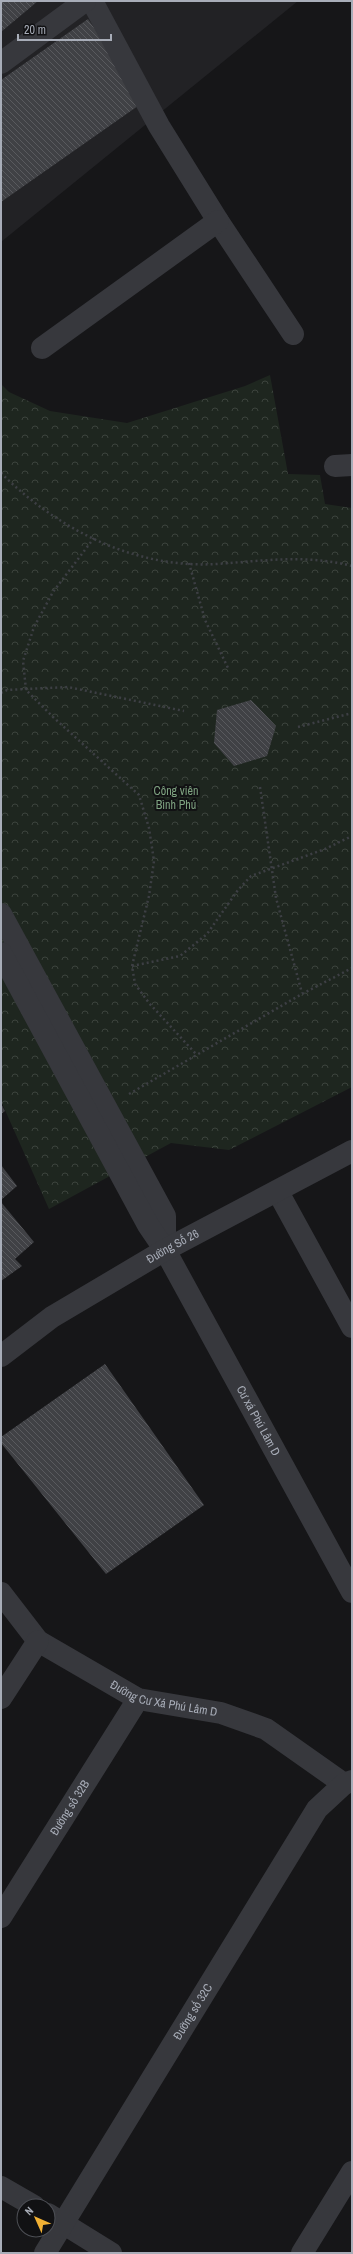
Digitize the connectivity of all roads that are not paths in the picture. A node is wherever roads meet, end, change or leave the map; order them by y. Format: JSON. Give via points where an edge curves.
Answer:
{"nodes":[{"id":1,"x":86,"y":1,"type":"edge"},
{"id":2,"x":92,"y":1,"type":"edge"},
{"id":3,"x":1,"y":63,"type":"edge"},
{"id":4,"x":218,"y":221,"type":"junction"},
{"id":5,"x":293,"y":334,"type":"dead end"},
{"id":6,"x":42,"y":348,"type":"dead end"},
{"id":7,"x":1,"y":914,"type":"edge"},
{"id":8,"x":1,"y":953,"type":"edge"},
{"id":9,"x":352,"y":1151,"type":"edge"},
{"id":10,"x":278,"y":1192,"type":"junction"},
{"id":11,"x":165,"y":1250,"type":"junction"},
{"id":12,"x":352,"y":1327,"type":"edge"},
{"id":13,"x":1,"y":1356,"type":"edge"},
{"id":14,"x":352,"y":1592,"type":"edge"},
{"id":15,"x":1,"y":1593,"type":"edge"},
{"id":16,"x":38,"y":1642,"type":"junction"},
{"id":17,"x":1,"y":1698,"type":"edge"},
{"id":18,"x":138,"y":1698,"type":"junction"},
{"id":19,"x":348,"y":1783,"type":"edge"},
{"id":20,"x":1,"y":1917,"type":"edge"},
{"id":21,"x":352,"y":2172,"type":"edge"},
{"id":22,"x":1,"y":2186,"type":"edge"},
{"id":23,"x":21,"y":2198,"type":"edge"},
{"id":24,"x":56,"y":2219,"type":"edge"},
{"id":25,"x":50,"y":2238,"type":"edge"},
{"id":26,"x":45,"y":2253,"type":"edge"},
{"id":27,"x":111,"y":2253,"type":"edge"},
{"id":28,"x":302,"y":2253,"type":"edge"}],
"edges":[{"from":1,"to":3,"type":"street"},
{"from":2,"to":4,"type":"street","via":[[159,126]]},
{"from":4,"to":5,"type":"street"},
{"from":4,"to":6,"type":"street"},
{"from":7,"to":11,"type":"street","via":[[165,1216]]},
{"from":8,"to":11,"type":"street","name":"Cư xá Phú Lâm D","via":[[148,1225]]},
{"from":9,"to":10,"type":"street","name":"Đường Số 26"},
{"from":10,"to":11,"type":"street","name":"Đường Số 26"},
{"from":10,"to":12,"type":"street"},
{"from":11,"to":13,"type":"street","name":"Đường Số 26","via":[[52,1317]]},
{"from":11,"to":14,"type":"street","name":"Cư xá Phú Lâm D"},
{"from":15,"to":16,"type":"street","name":"Đường Cư Xá Phú Lâm D"},
{"from":16,"to":17,"type":"street"},
{"from":16,"to":18,"type":"street","name":"Đường Cư Xá Phú Lâm D"},
{"from":18,"to":19,"type":"street","name":"Đường Cư Xá Phú Lâm D","via":[[221,1713],[266,1729]]},
{"from":18,"to":20,"type":"street","name":"Đường số 32B"},
{"from":19,"to":24,"type":"street","name":"Đường số 32C","via":[[317,1809]]},
{"from":21,"to":28,"type":"street"},
{"from":22,"to":23,"type":"street"},
{"from":24,"to":27,"type":"street"},
{"from":25,"to":26,"type":"street","name":"Đường số 32C"}]}
